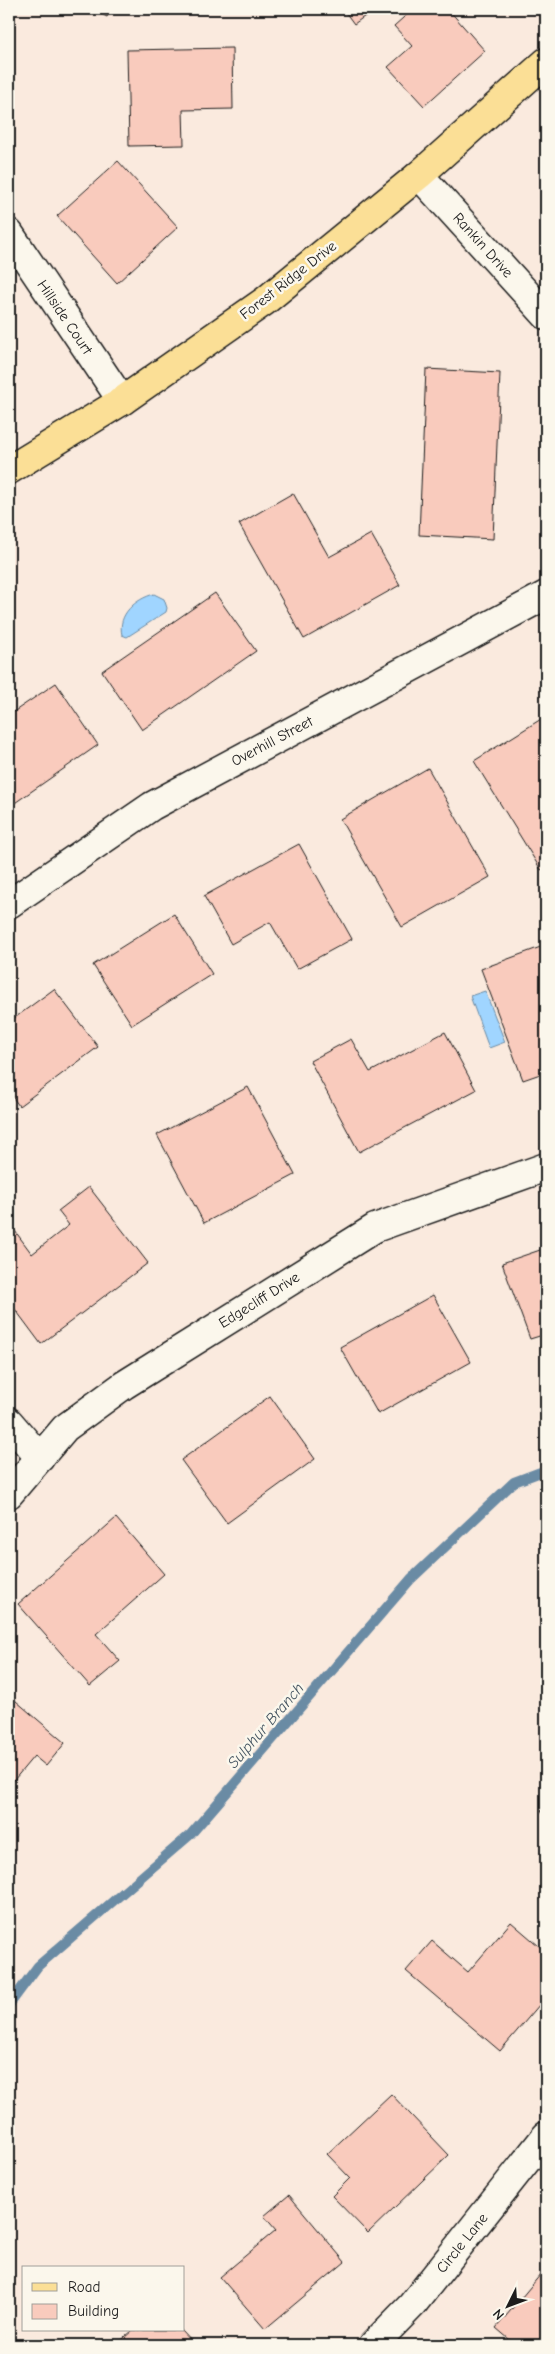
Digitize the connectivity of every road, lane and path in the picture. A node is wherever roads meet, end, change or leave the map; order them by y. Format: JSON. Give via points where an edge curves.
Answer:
{"nodes":[{"id":1,"x":546,"y":62,"type":"edge"},
{"id":2,"x":419,"y":175,"type":"junction"},
{"id":3,"x":9,"y":234,"type":"edge"},
{"id":4,"x":546,"y":315,"type":"edge"},
{"id":5,"x":122,"y":401,"type":"junction"},
{"id":6,"x":9,"y":470,"type":"edge"},
{"id":7,"x":546,"y":595,"type":"edge"},
{"id":8,"x":9,"y":904,"type":"edge"},
{"id":9,"x":546,"y":1168,"type":"edge"},
{"id":10,"x":9,"y":1422,"type":"edge"},
{"id":11,"x":40,"y":1458,"type":"junction"},
{"id":12,"x":9,"y":1494,"type":"edge"},
{"id":13,"x":546,"y":2136,"type":"edge"},
{"id":14,"x":373,"y":2345,"type":"edge"}],
"edges":[{"from":1,"to":2,"type":"main road","name":"Forest Ridge Drive"},
{"from":2,"to":4,"type":"street","name":"Rankin Drive"},
{"from":2,"to":5,"type":"main road","name":"Forest Ridge Drive","via":[[265,301]]},
{"from":3,"to":5,"type":"street","name":"Hillside Court"},
{"from":5,"to":6,"type":"main road","name":"Forest Ridge Drive"},
{"from":7,"to":8,"type":"street","name":"Overhill Street","via":[[152,806]]},
{"from":9,"to":11,"type":"street","name":"Edgecliff Drive","via":[[375,1228],[124,1385],[66,1428]]},
{"from":10,"to":11,"type":"street"},
{"from":11,"to":12,"type":"street","name":"Edgecliff Drive"},
{"from":13,"to":14,"type":"street","name":"Circle Lane","via":[[412,2305]]}]}
